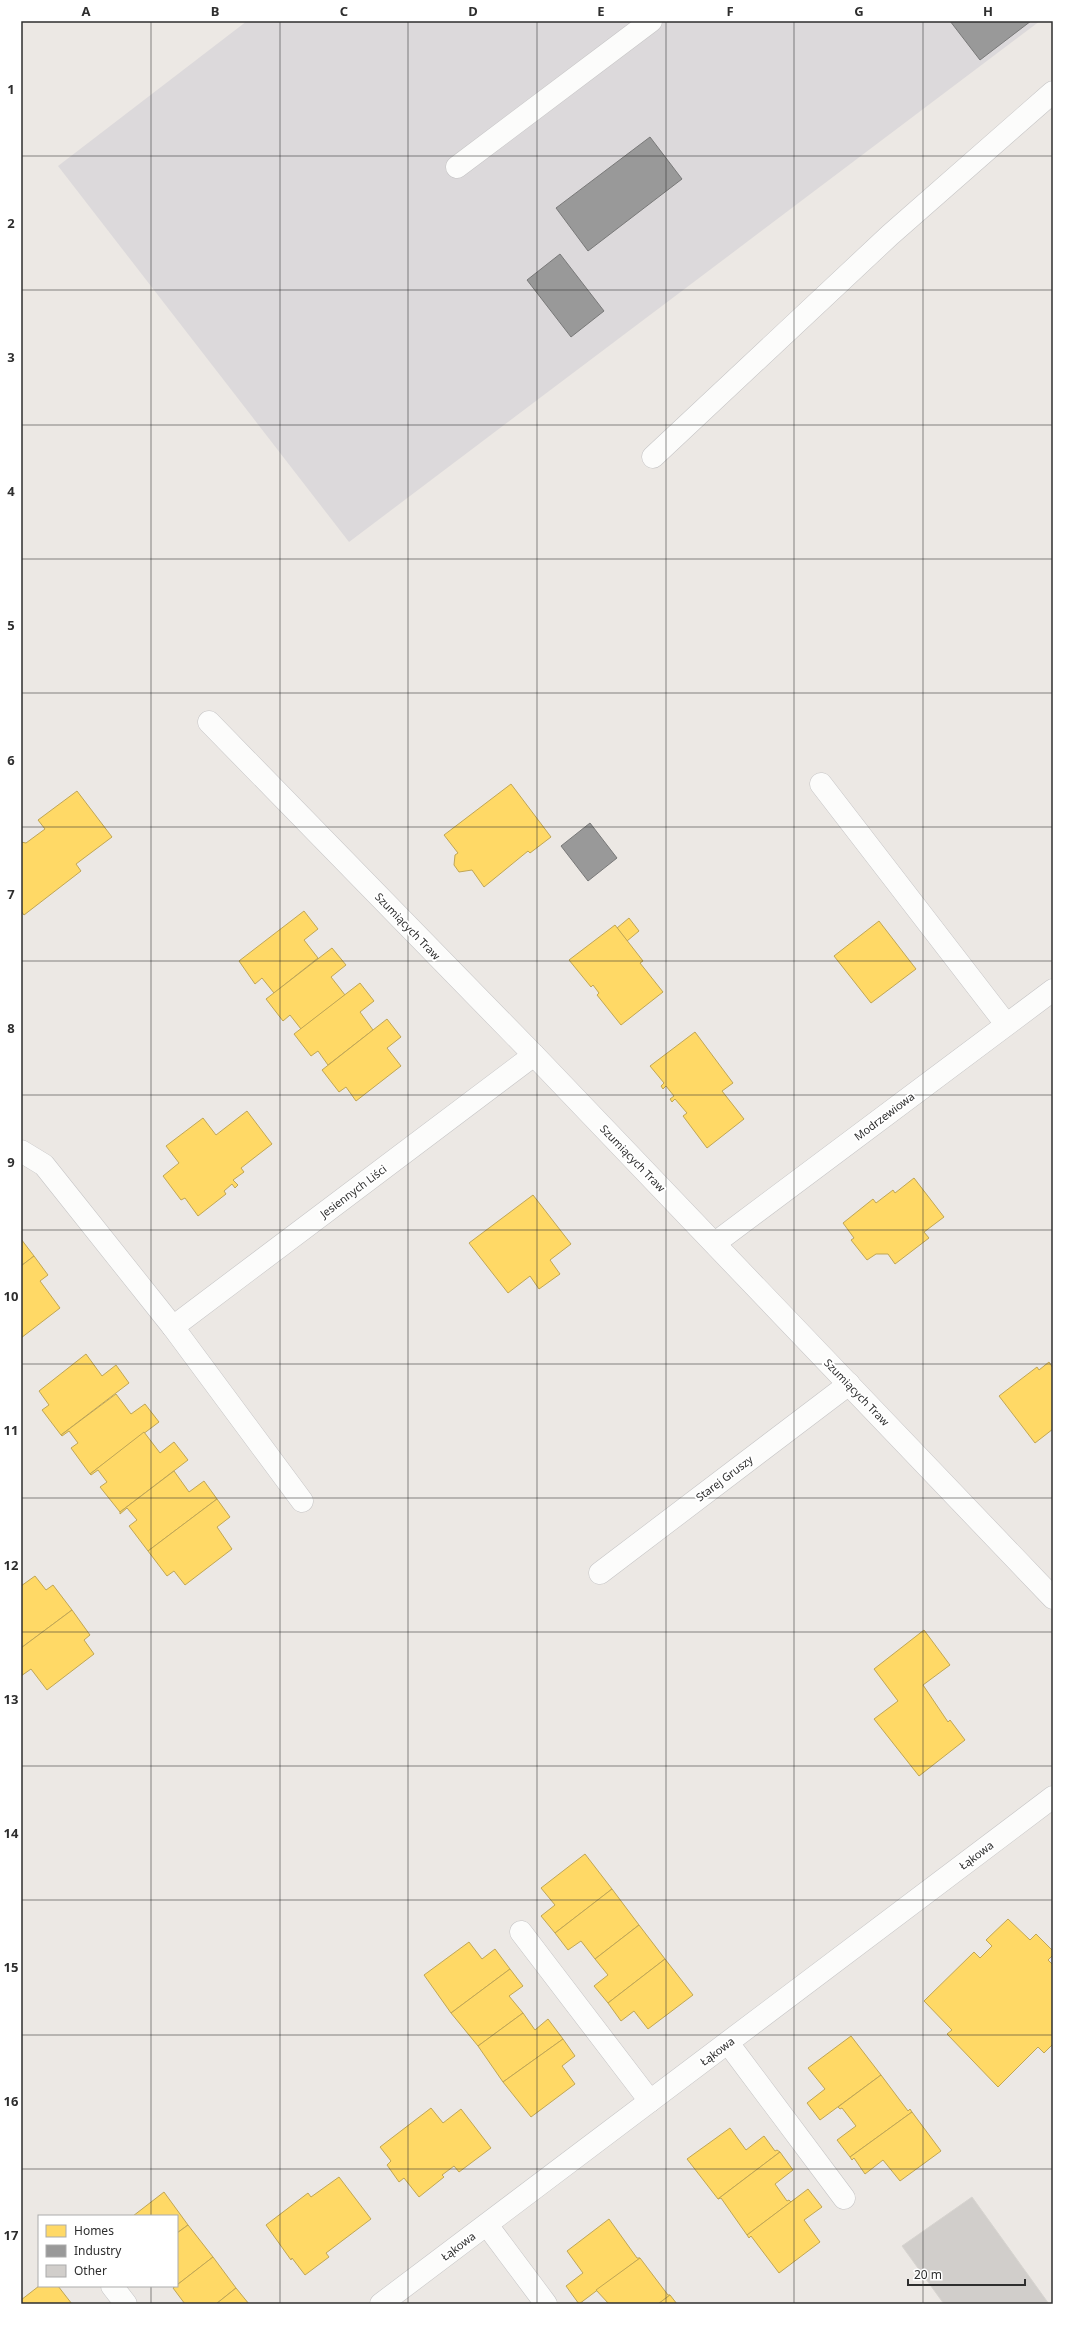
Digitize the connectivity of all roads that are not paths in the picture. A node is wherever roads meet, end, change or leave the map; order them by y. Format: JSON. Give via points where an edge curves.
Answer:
{"nodes":[{"id":1,"x":651,"y":21,"type":"edge"},
{"id":2,"x":1053,"y":92,"type":"edge"},
{"id":3,"x":457,"y":167,"type":"dead end"},
{"id":4,"x":653,"y":457,"type":"dead end"},
{"id":5,"x":210,"y":722,"type":"dead end"},
{"id":6,"x":821,"y":784,"type":"dead end"},
{"id":7,"x":1053,"y":990,"type":"edge"},
{"id":8,"x":1006,"y":1024,"type":"junction"},
{"id":9,"x":534,"y":1055,"type":"junction"},
{"id":10,"x":21,"y":1151,"type":"edge"},
{"id":11,"x":715,"y":1243,"type":"junction"},
{"id":12,"x":173,"y":1327,"type":"junction"},
{"id":13,"x":849,"y":1384,"type":"junction"},
{"id":14,"x":302,"y":1501,"type":"dead end"},
{"id":15,"x":600,"y":1573,"type":"dead end"},
{"id":16,"x":1053,"y":1598,"type":"edge"},
{"id":17,"x":1053,"y":1797,"type":"edge"},
{"id":18,"x":521,"y":1932,"type":"dead end"},
{"id":19,"x":728,"y":2043,"type":"junction"},
{"id":20,"x":650,"y":2101,"type":"junction"},
{"id":21,"x":844,"y":2198,"type":"dead end"},
{"id":22,"x":487,"y":2225,"type":"junction"},
{"id":23,"x":113,"y":2287,"type":"edge"},
{"id":24,"x":126,"y":2304,"type":"edge"},
{"id":25,"x":381,"y":2304,"type":"edge"},
{"id":26,"x":546,"y":2304,"type":"edge"}],
"edges":[{"from":1,"to":3,"type":"street"},
{"from":2,"to":4,"type":"street","via":[[890,235]]},
{"from":5,"to":9,"type":"street","name":"Szumiących Traw"},
{"from":6,"to":8,"type":"street"},
{"from":7,"to":8,"type":"street","name":"Modrzewiowa"},
{"from":8,"to":11,"type":"street","name":"Modrzewiowa"},
{"from":9,"to":11,"type":"street","name":"Szumiących Traw"},
{"from":9,"to":12,"type":"street","name":"Jesiennych Liści"},
{"from":10,"to":12,"type":"street","via":[[44,1165]]},
{"from":11,"to":13,"type":"street","name":"Szumiących Traw"},
{"from":12,"to":14,"type":"street"},
{"from":13,"to":15,"type":"street","name":"Starej Gruszy"},
{"from":13,"to":16,"type":"street","name":"Szumiących Traw"},
{"from":17,"to":19,"type":"street","name":"Łąkowa"},
{"from":18,"to":20,"type":"street"},
{"from":19,"to":20,"type":"street","name":"Łąkowa"},
{"from":19,"to":21,"type":"street"},
{"from":20,"to":22,"type":"street","name":"Łąkowa"},
{"from":22,"to":25,"type":"street","name":"Łąkowa"},
{"from":22,"to":26,"type":"street"},
{"from":23,"to":24,"type":"street"}]}
